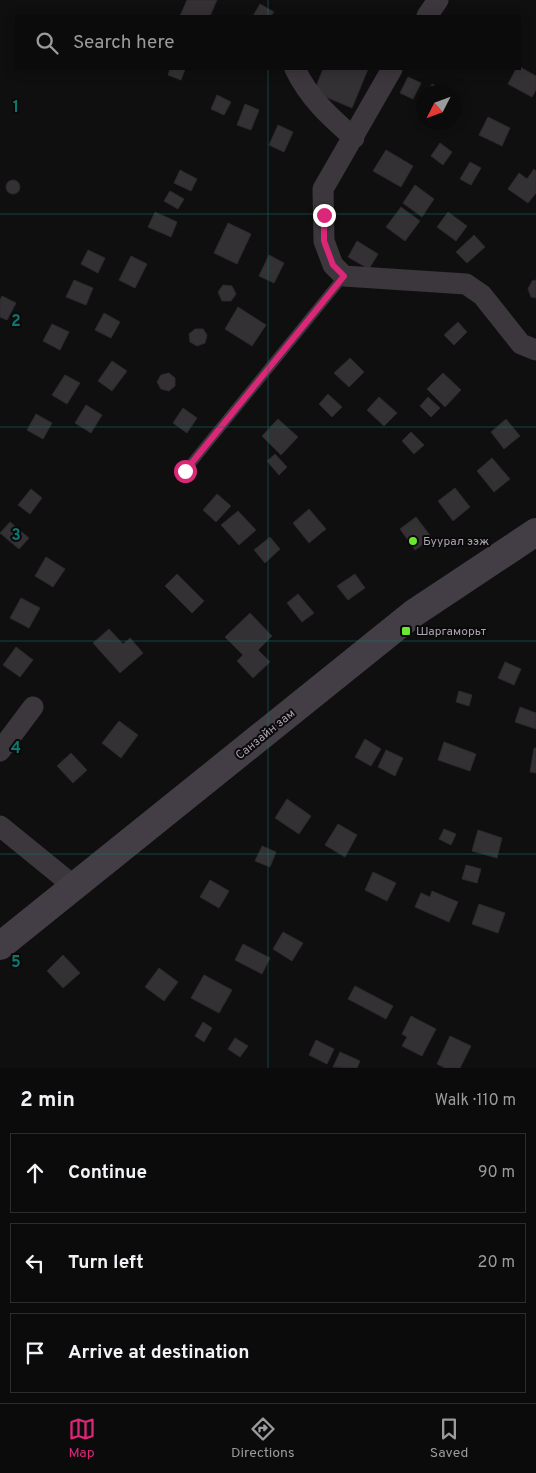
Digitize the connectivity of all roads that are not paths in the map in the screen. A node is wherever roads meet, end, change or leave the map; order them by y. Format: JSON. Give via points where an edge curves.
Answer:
{"nodes":[{"id":1,"x":438,"y":0,"type":"edge"},
{"id":2,"x":427,"y":15,"type":"edge"},
{"id":3,"x":295,"y":70,"type":"edge"},
{"id":4,"x":391,"y":70,"type":"edge"},
{"id":5,"x":354,"y":138,"type":"junction"},
{"id":6,"x":344,"y":276,"type":"junction"},
{"id":7,"x":536,"y":350,"type":"edge"},
{"id":8,"x":185,"y":471,"type":"dead end"},
{"id":9,"x":536,"y":532,"type":"edge"},
{"id":10,"x":33,"y":707,"type":"dead end"},
{"id":11,"x":0,"y":751,"type":"edge"},
{"id":12,"x":0,"y":826,"type":"edge"},
{"id":13,"x":75,"y":887,"type":"junction"},
{"id":14,"x":0,"y":946,"type":"edge"}],
"edges":[{"from":1,"to":2,"type":"street"},
{"from":3,"to":5,"type":"street","via":[[314,101]]},
{"from":4,"to":5,"type":"street"},
{"from":5,"to":6,"type":"street","via":[[323,189],[324,241],[333,265]]},
{"from":6,"to":7,"type":"street","via":[[466,284],[482,296],[522,344]]},
{"from":6,"to":8,"type":"lane"},
{"from":9,"to":13,"type":"main road","name":"Санзайн зам","via":[[414,613]]},
{"from":10,"to":11,"type":"street"},
{"from":12,"to":13,"type":"street"},
{"from":13,"to":14,"type":"main road","name":"Санзайн зам"}]}
